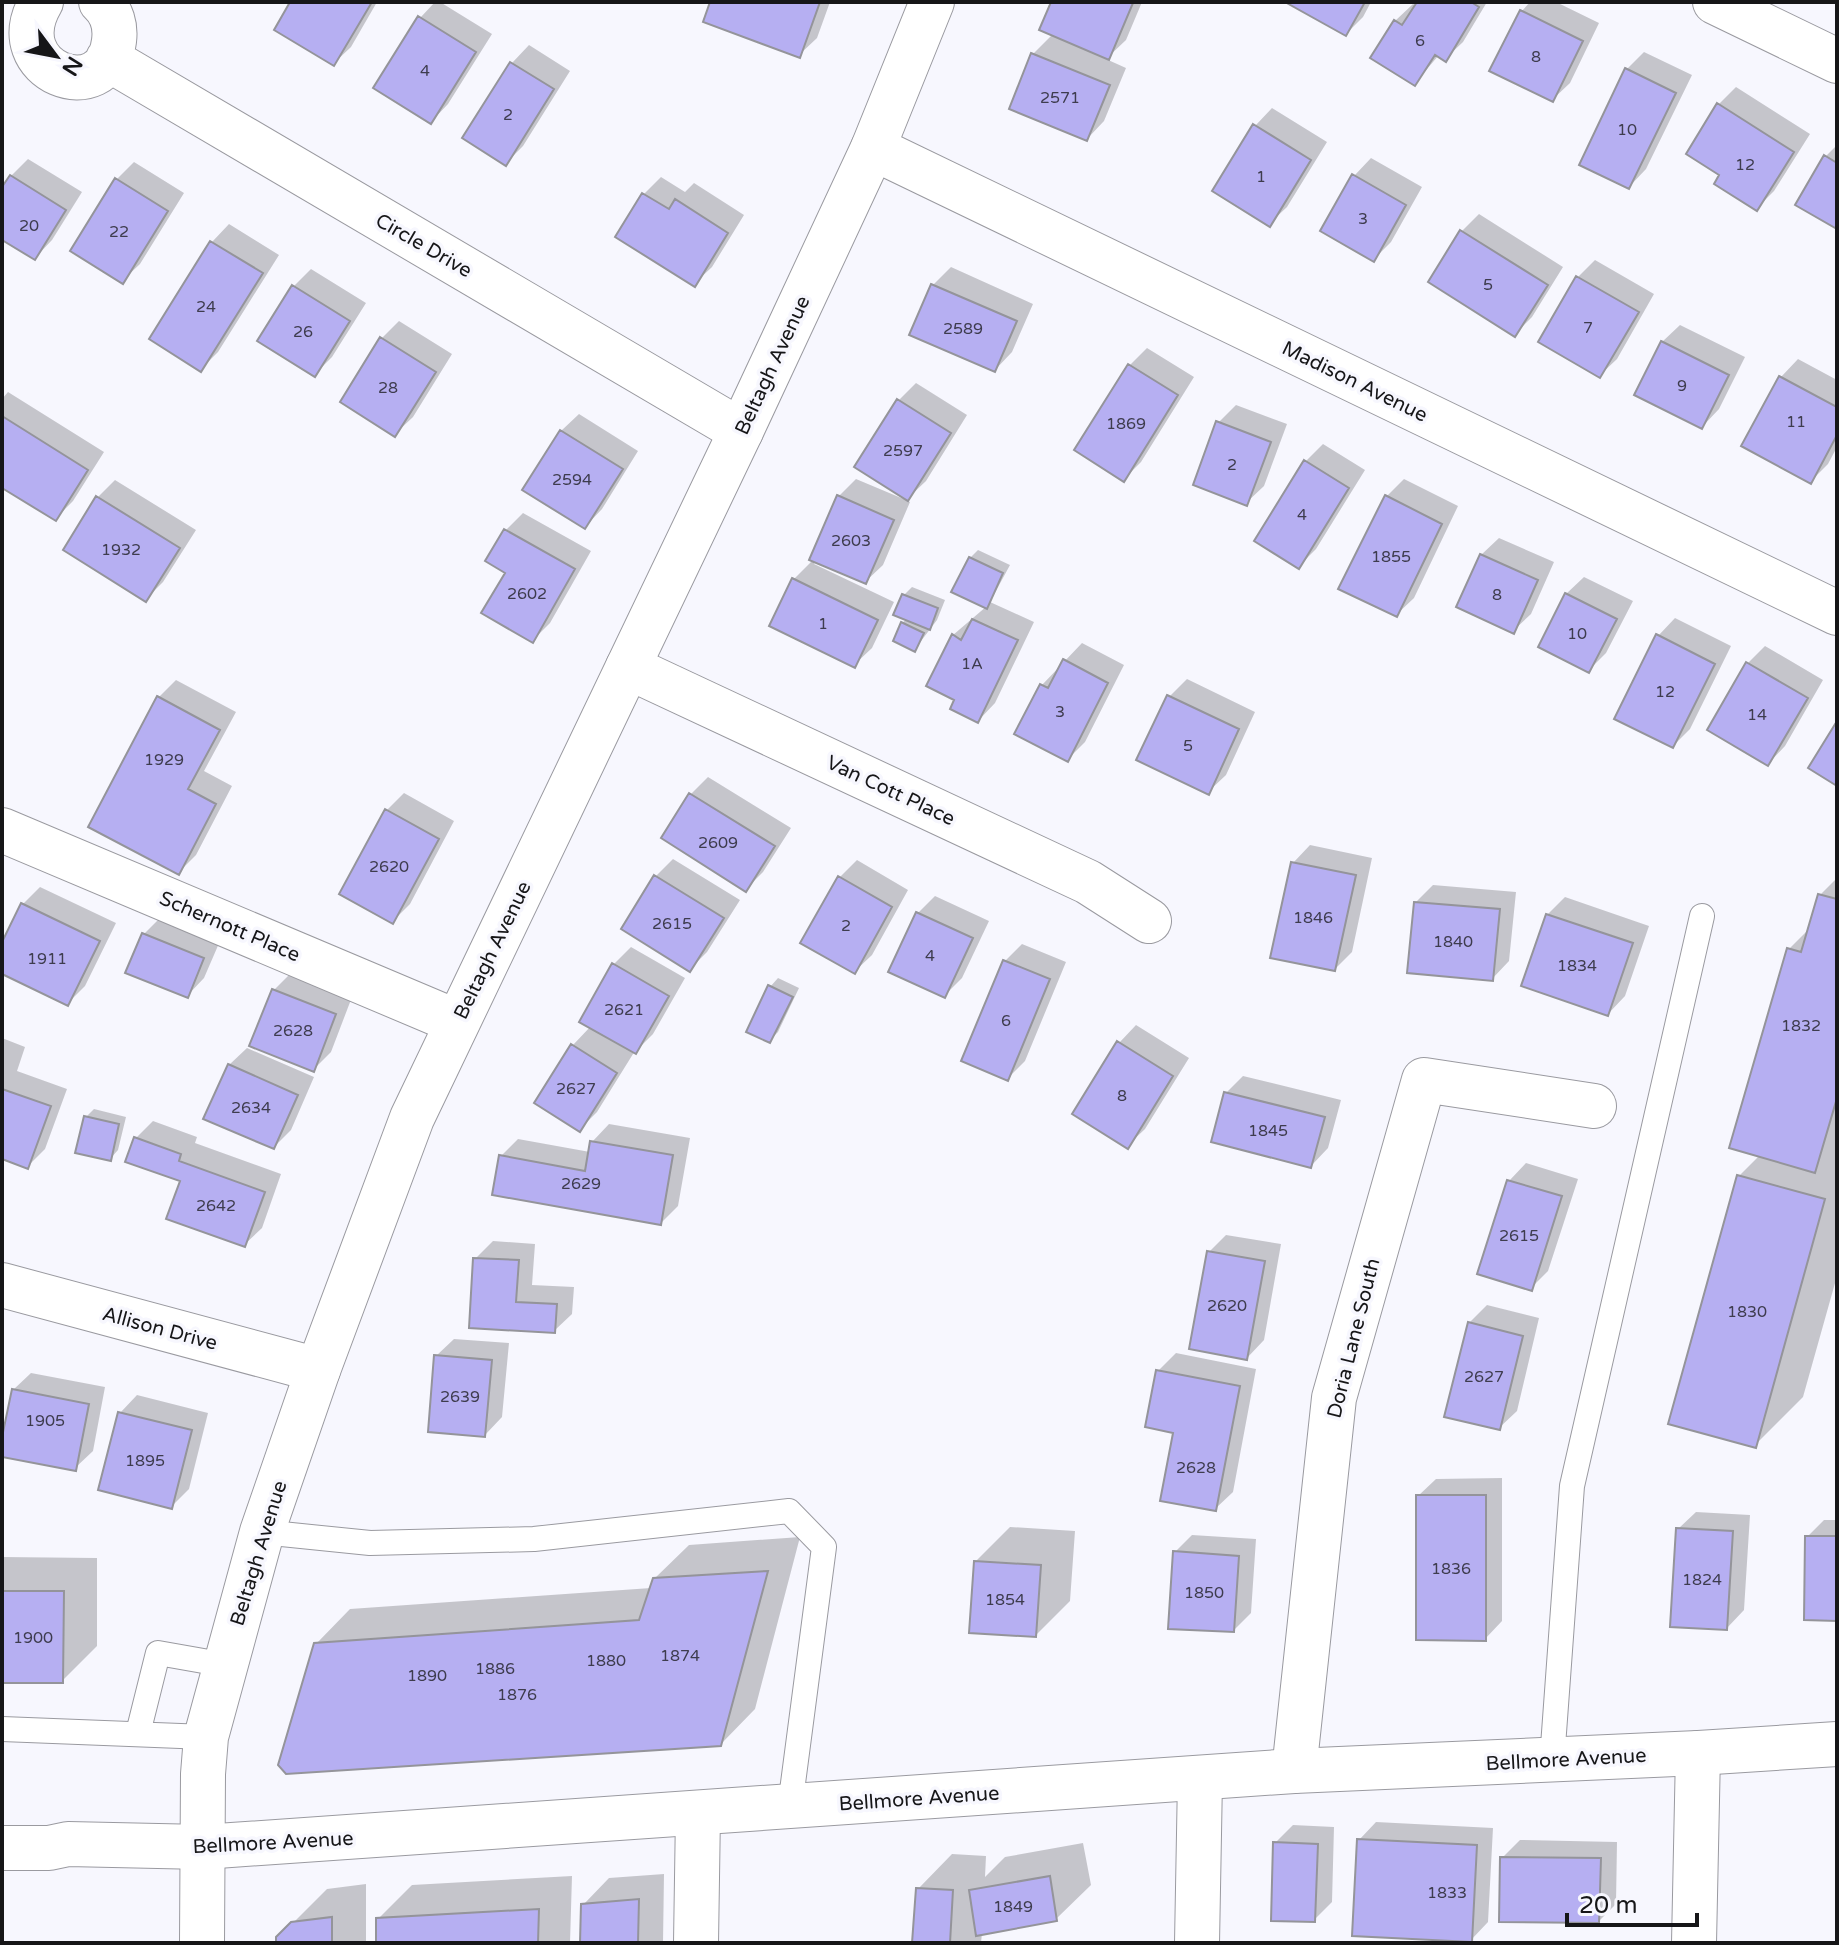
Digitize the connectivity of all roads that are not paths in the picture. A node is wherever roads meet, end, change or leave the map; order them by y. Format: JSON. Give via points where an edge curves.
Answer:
{"nodes":[{"id":1,"x":41,"y":2,"type":"edge"},
{"id":2,"x":101,"y":2,"type":"edge"},
{"id":3,"x":932,"y":2,"type":"edge"},
{"id":4,"x":1715,"y":2,"type":"edge"},
{"id":5,"x":108,"y":59,"type":"junction"},
{"id":6,"x":1837,"y":61,"type":"edge"},
{"id":7,"x":873,"y":148,"type":"junction"},
{"id":8,"x":741,"y":431,"type":"junction"},
{"id":9,"x":1837,"y":613,"type":"edge"},
{"id":10,"x":628,"y":667,"type":"junction"},
{"id":11,"x":2,"y":830,"type":"edge"},
{"id":12,"x":1702,"y":916,"type":"dead end"},
{"id":13,"x":1149,"y":921,"type":"dead end"},
{"id":14,"x":457,"y":1022,"type":"junction"},
{"id":15,"x":1594,"y":1106,"type":"dead end"},
{"id":16,"x":2,"y":1285,"type":"edge"},
{"id":17,"x":318,"y":1370,"type":"junction"},
{"id":18,"x":262,"y":1532,"type":"junction"},
{"id":19,"x":226,"y":1665,"type":"junction"},
{"id":20,"x":2,"y":1729,"type":"edge"},
{"id":21,"x":138,"y":1733,"type":"junction"},
{"id":22,"x":206,"y":1737,"type":"junction"},
{"id":23,"x":1837,"y":1744,"type":"edge"},
{"id":24,"x":1698,"y":1753,"type":"junction"},
{"id":25,"x":1552,"y":1760,"type":"junction"},
{"id":26,"x":1294,"y":1771,"type":"junction"},
{"id":27,"x":1200,"y":1779,"type":"junction"},
{"id":28,"x":790,"y":1806,"type":"junction"},
{"id":29,"x":698,"y":1813,"type":"junction"},
{"id":30,"x":203,"y":1847,"type":"junction"},
{"id":31,"x":2,"y":1848,"type":"edge"},
{"id":32,"x":202,"y":1943,"type":"edge"},
{"id":33,"x":696,"y":1943,"type":"edge"},
{"id":34,"x":1197,"y":1943,"type":"edge"},
{"id":35,"x":1694,"y":1943,"type":"edge"}],
"edges":[{"from":1,"to":5,"type":"street","via":[[28,27],[28,42],[42,67],[55,76],[84,77]]},
{"from":2,"to":5,"type":"street","via":[[113,18],[115,32]]},
{"from":3,"to":7,"type":"street","name":"Beltagh Avenue"},
{"from":4,"to":6,"type":"street"},
{"from":5,"to":8,"type":"street","name":"Circle Drive"},
{"from":7,"to":8,"type":"street","name":"Beltagh Avenue"},
{"from":7,"to":9,"type":"street","name":"Madison Avenue"},
{"from":8,"to":10,"type":"street","name":"Beltagh Avenue"},
{"from":10,"to":13,"type":"street","name":"Van Cott Place","via":[[1088,882]]},
{"from":10,"to":14,"type":"street","name":"Beltagh Avenue"},
{"from":11,"to":14,"type":"street","name":"Schernott Place"},
{"from":12,"to":25,"type":"lane","via":[[1572,1486]]},
{"from":14,"to":17,"type":"street","name":"Beltagh Avenue","via":[[412,1118]]},
{"from":15,"to":26,"type":"street","name":"Doria Lane South","via":[[1424,1080],[1334,1398]]},
{"from":16,"to":17,"type":"street","name":"Allison Drive"},
{"from":17,"to":18,"type":"street","name":"Beltagh Avenue"},
{"from":18,"to":19,"type":"street","name":"Beltagh Avenue"},
{"from":18,"to":28,"type":"lane","via":[[370,1543],[534,1539],[789,1511],[824,1547]]},
{"from":19,"to":21,"type":"lane","via":[[158,1653]]},
{"from":19,"to":22,"type":"street","name":"Beltagh Avenue"},
{"from":20,"to":21,"type":"lane"},
{"from":21,"to":22,"type":"lane"},
{"from":22,"to":30,"type":"street","name":"Beltagh Avenue"},
{"from":23,"to":24,"type":"street","name":"Bellmore Avenue"},
{"from":24,"to":25,"type":"street","name":"Bellmore Avenue"},
{"from":24,"to":35,"type":"street"},
{"from":25,"to":26,"type":"street","name":"Bellmore Avenue"},
{"from":26,"to":27,"type":"street","name":"Bellmore Avenue"},
{"from":27,"to":28,"type":"street","name":"Bellmore Avenue"},
{"from":27,"to":34,"type":"street"},
{"from":28,"to":29,"type":"street","name":"Bellmore Avenue"},
{"from":29,"to":30,"type":"street","name":"Bellmore Avenue"},
{"from":29,"to":33,"type":"street"},
{"from":30,"to":31,"type":"street","name":"Bellmore Avenue"},
{"from":30,"to":32,"type":"street","name":"Beltagh Avenue"}]}
